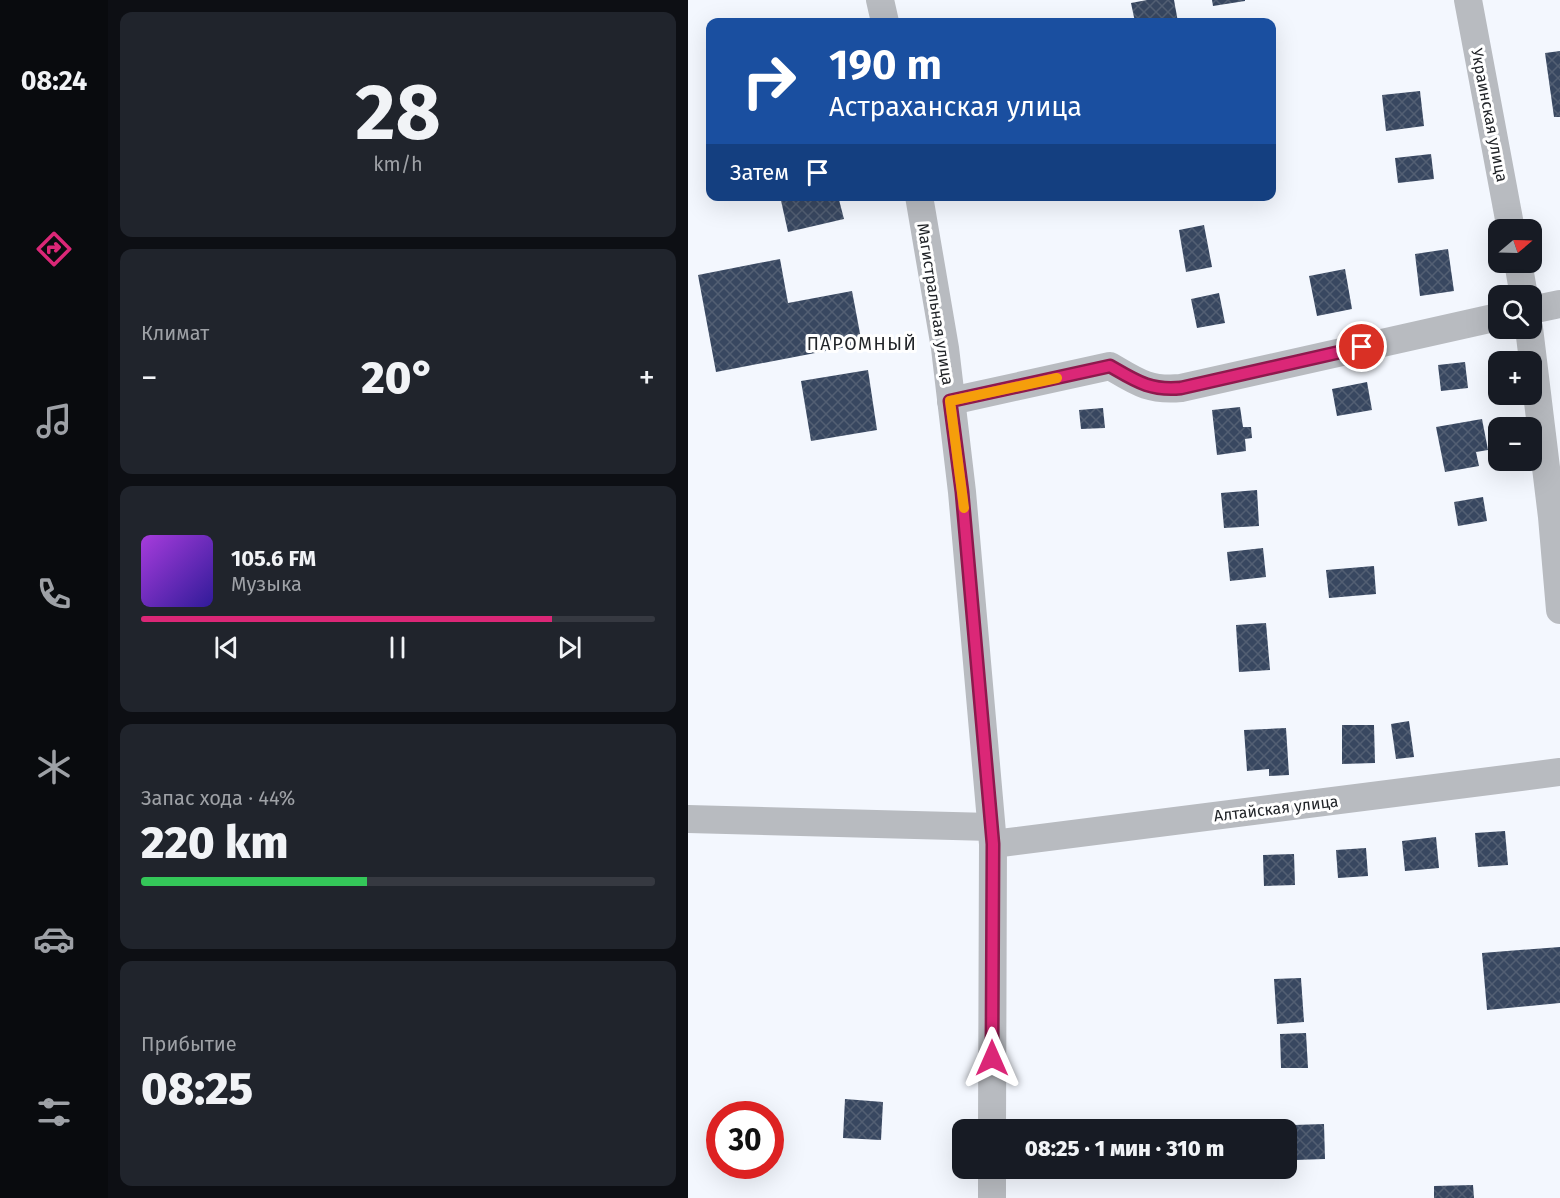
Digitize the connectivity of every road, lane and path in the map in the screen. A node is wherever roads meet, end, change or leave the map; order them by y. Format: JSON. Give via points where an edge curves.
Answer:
{"nodes":[{"id":1,"x":880,"y":0,"type":"edge"},
{"id":2,"x":1468,"y":0,"type":"edge"},
{"id":3,"x":884,"y":18,"type":"edge"},
{"id":4,"x":920,"y":201,"type":"edge"},
{"id":5,"x":1509,"y":219,"type":"edge"},
{"id":6,"x":1560,"y":304,"type":"edge"},
{"id":7,"x":1542,"y":308,"type":"edge"},
{"id":8,"x":1488,"y":319,"type":"edge"},
{"id":9,"x":1530,"y":339,"type":"edge"},
{"id":10,"x":950,"y":401,"type":"junction"},
{"id":11,"x":1560,"y":610,"type":"edge"},
{"id":12,"x":1560,"y":772,"type":"edge"},
{"id":13,"x":688,"y":819,"type":"edge"},
{"id":14,"x":992,"y":836,"type":"junction"},
{"id":15,"x":992,"y":1119,"type":"edge"},
{"id":16,"x":992,"y":1179,"type":"edge"},
{"id":17,"x":992,"y":1198,"type":"edge"}],
"edges":[{"from":1,"to":3,"type":"street"},
{"from":2,"to":5,"type":"street","name":"Украинская улица"},
{"from":4,"to":10,"type":"street","name":"Магистральная улица"},
{"from":6,"to":7,"type":"street"},
{"from":8,"to":10,"type":"street","via":[[1181,388],[1159,390],[1110,366]]},
{"from":9,"to":11,"type":"street"},
{"from":10,"to":14,"type":"street","name":"Магистральная улица","via":[[962,492]]},
{"from":12,"to":14,"type":"street","name":"Алтайская улица"},
{"from":13,"to":14,"type":"street","name":"Алтайская улица"},
{"from":14,"to":15,"type":"street","name":"Магистральная улица"},
{"from":16,"to":17,"type":"street"}]}
